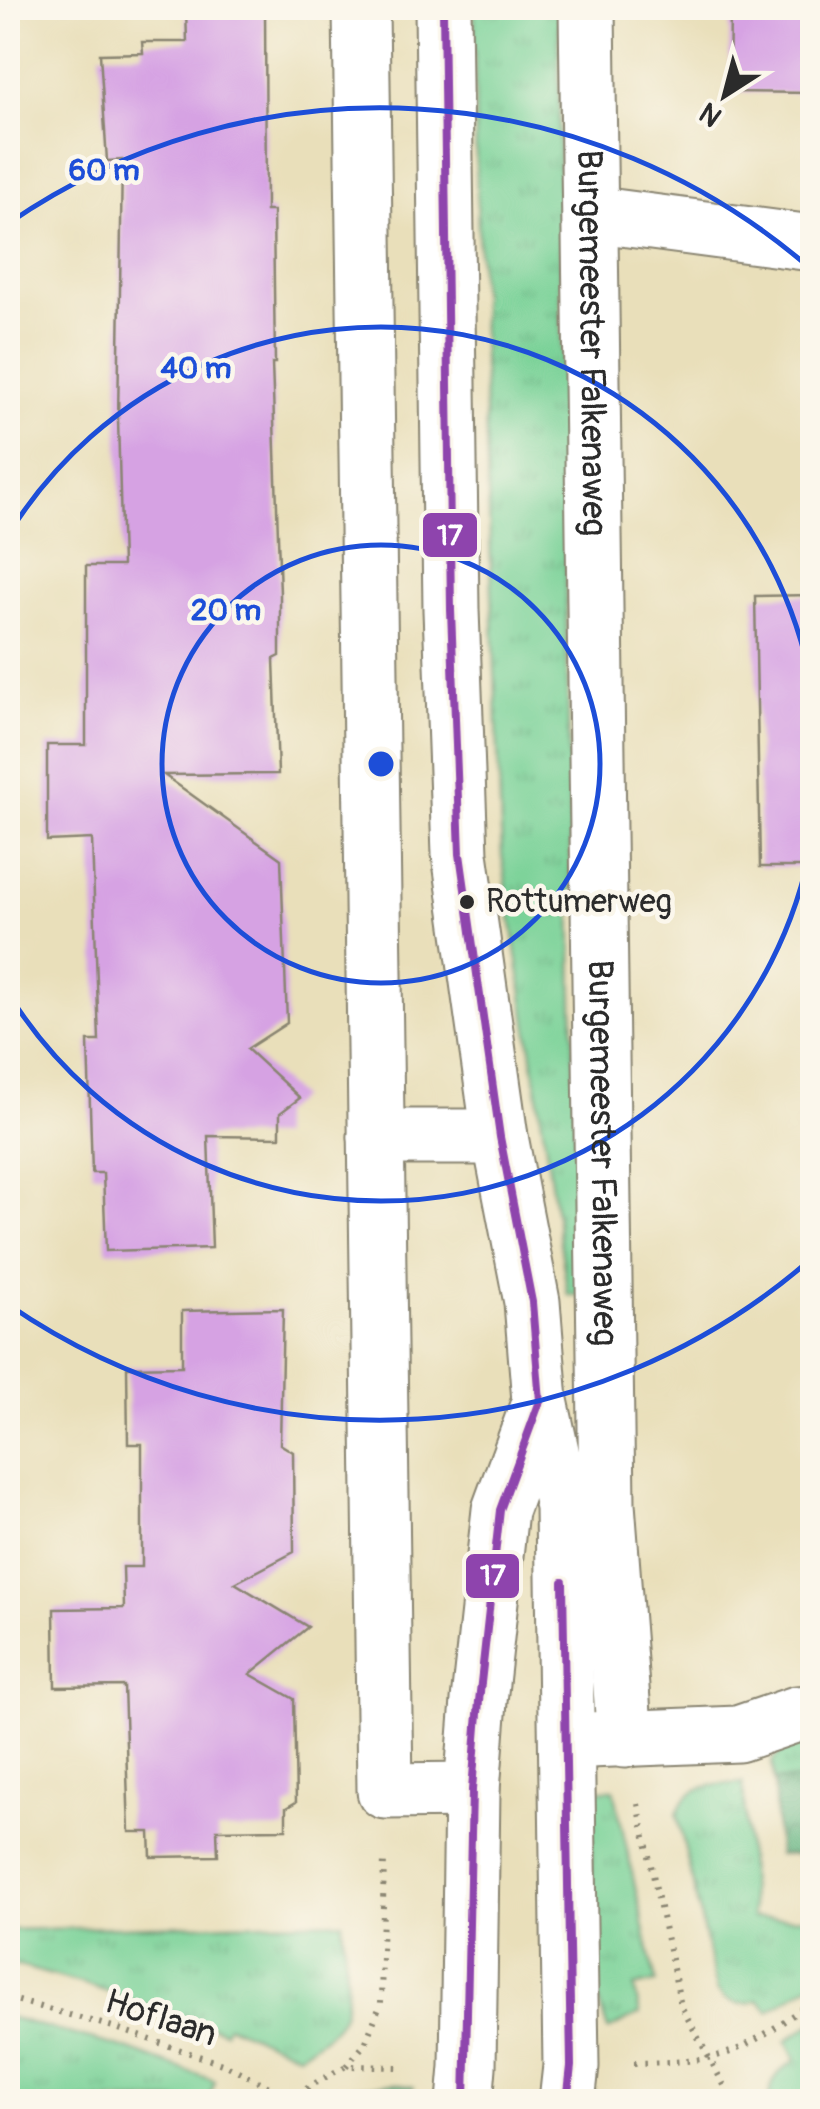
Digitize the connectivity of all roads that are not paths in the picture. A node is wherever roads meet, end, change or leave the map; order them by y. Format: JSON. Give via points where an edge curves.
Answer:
{"nodes":[{"id":1,"x":360,"y":8,"type":"edge"},
{"id":2,"x":443,"y":8,"type":"edge"},
{"id":3,"x":587,"y":8,"type":"edge"},
{"id":4,"x":591,"y":214,"type":"junction"},
{"id":5,"x":812,"y":242,"type":"edge"},
{"id":6,"x":376,"y":1137,"type":"junction"},
{"id":7,"x":500,"y":1137,"type":"junction"},
{"id":8,"x":540,"y":1401,"type":"junction"},
{"id":9,"x":812,"y":1713,"type":"edge"},
{"id":10,"x":564,"y":1740,"type":"junction"},
{"id":11,"x":625,"y":1740,"type":"junction"},
{"id":12,"x":472,"y":1790,"type":"junction"},
{"id":13,"x":465,"y":2102,"type":"edge"},
{"id":14,"x":567,"y":2102,"type":"edge"}],
"edges":[{"from":1,"to":6,"type":"street"},
{"from":2,"to":7,"type":"street","name":"Burgemeester Falkenaweg","via":[[460,854]]},
{"from":3,"to":4,"type":"street","name":"Burgemeester Falkenaweg"},
{"from":4,"to":5,"type":"street"},
{"from":4,"to":11,"type":"street","name":"Burgemeester Falkenaweg","via":[[607,1504]]},
{"from":6,"to":7,"type":"street"},
{"from":6,"to":12,"type":"street","via":[[385,1791]]},
{"from":7,"to":8,"type":"street","name":"Burgemeester Falkenaweg","via":[[532,1302]]},
{"from":8,"to":10,"type":"street","name":"Burgemeester Falkenaweg","via":[[563,1506]]},
{"from":8,"to":12,"type":"street","name":"Burgemeester Falkenaweg","via":[[500,1510]]},
{"from":9,"to":11,"type":"street","via":[[738,1734]]},
{"from":10,"to":11,"type":"street"},
{"from":10,"to":14,"type":"street","name":"Burgemeester Falkenaweg"},
{"from":12,"to":13,"type":"street","name":"Burgemeester Falkenaweg"}]}
